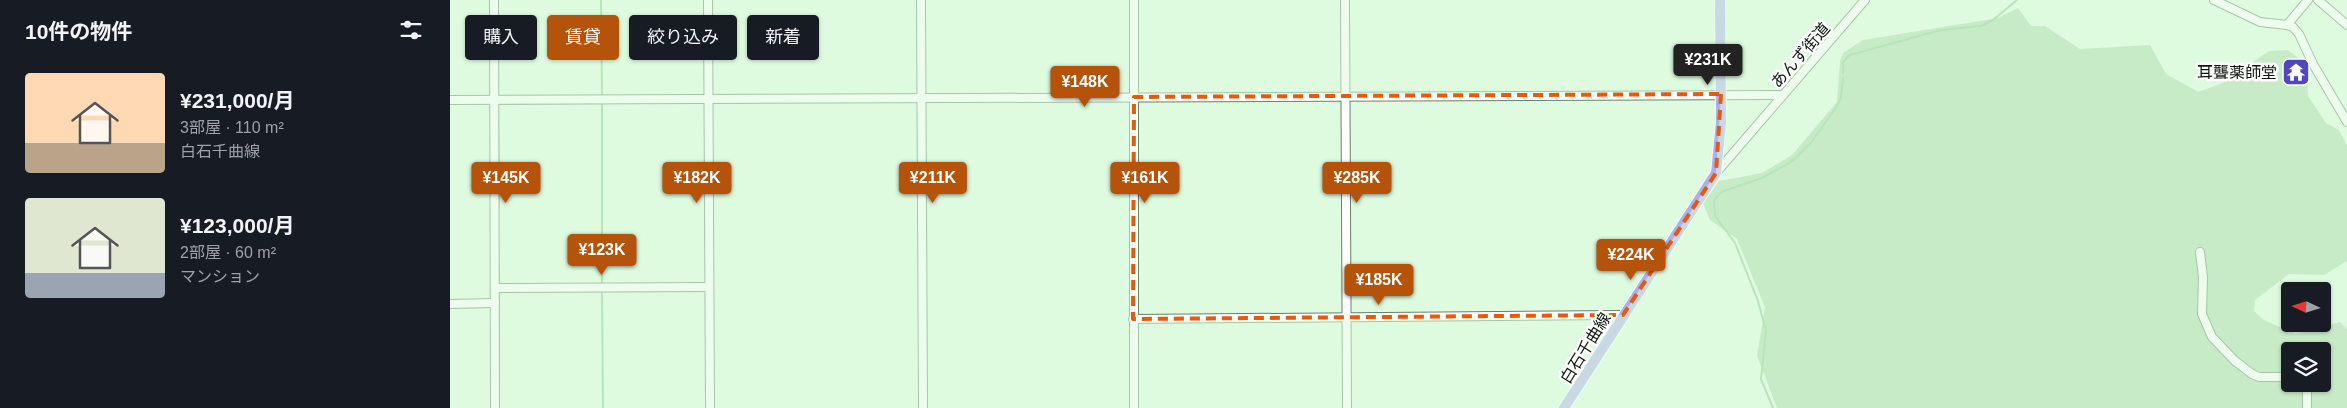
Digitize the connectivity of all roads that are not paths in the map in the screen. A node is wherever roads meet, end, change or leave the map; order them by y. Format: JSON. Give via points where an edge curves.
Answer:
{"nodes":[{"id":1,"x":494,"y":0,"type":"edge"},
{"id":2,"x":708,"y":0,"type":"edge"},
{"id":3,"x":921,"y":0,"type":"edge"},
{"id":4,"x":1134,"y":0,"type":"edge"},
{"id":5,"x":1345,"y":0,"type":"edge"},
{"id":6,"x":1720,"y":0,"type":"edge"},
{"id":7,"x":1865,"y":0,"type":"edge"},
{"id":8,"x":2214,"y":0,"type":"edge"},
{"id":9,"x":2308,"y":0,"type":"edge"},
{"id":10,"x":2318,"y":0,"type":"edge"},
{"id":11,"x":2336,"y":14,"type":"junction"},
{"id":12,"x":2347,"y":14,"type":"edge"},
{"id":13,"x":2347,"y":24,"type":"edge"},
{"id":14,"x":2287,"y":25,"type":"junction"},
{"id":15,"x":1721,"y":94,"type":"junction"},
{"id":16,"x":1783,"y":95,"type":"junction"},
{"id":17,"x":1346,"y":96,"type":"junction"},
{"id":18,"x":1134,"y":97,"type":"junction"},
{"id":19,"x":922,"y":98,"type":"junction"},
{"id":20,"x":494,"y":99,"type":"junction"},
{"id":21,"x":708,"y":99,"type":"junction"},
{"id":22,"x":450,"y":100,"type":"edge"},
{"id":23,"x":2347,"y":122,"type":"edge"},
{"id":24,"x":1716,"y":173,"type":"junction"},
{"id":25,"x":2200,"y":252,"type":"dead end"},
{"id":26,"x":709,"y":287,"type":"junction"},
{"id":27,"x":495,"y":288,"type":"junction"},
{"id":28,"x":495,"y":303,"type":"junction"},
{"id":29,"x":450,"y":304,"type":"edge"},
{"id":30,"x":1623,"y":315,"type":"junction"},
{"id":31,"x":1346,"y":317,"type":"junction"},
{"id":32,"x":1133,"y":319,"type":"junction"},
{"id":33,"x":2281,"y":377,"type":"edge"},
{"id":34,"x":2307,"y":392,"type":"edge"},
{"id":35,"x":495,"y":408,"type":"edge"},
{"id":36,"x":710,"y":408,"type":"edge"},
{"id":37,"x":923,"y":408,"type":"edge"},
{"id":38,"x":1134,"y":408,"type":"edge"},
{"id":39,"x":1347,"y":408,"type":"edge"},
{"id":40,"x":1564,"y":408,"type":"edge"},
{"id":41,"x":2307,"y":408,"type":"edge"}],
"edges":[{"from":1,"to":20,"type":"street"},
{"from":2,"to":21,"type":"street"},
{"from":3,"to":19,"type":"street"},
{"from":4,"to":18,"type":"street"},
{"from":5,"to":17,"type":"street"},
{"from":6,"to":15,"type":"main road","name":"白石千曲線"},
{"from":7,"to":16,"type":"street","name":"あんず街道"},
{"from":8,"to":14,"type":"street","via":[[2260,22]]},
{"from":9,"to":14,"type":"street"},
{"from":10,"to":11,"type":"street"},
{"from":11,"to":12,"type":"street"},
{"from":11,"to":13,"type":"street"},
{"from":14,"to":23,"type":"street","via":[[2298,34]]},
{"from":15,"to":16,"type":"street"},
{"from":15,"to":17,"type":"street"},
{"from":15,"to":24,"type":"main road","name":"白石千曲線"},
{"from":16,"to":24,"type":"street","name":"あんず街道"},
{"from":17,"to":18,"type":"street"},
{"from":17,"to":31,"type":"street"},
{"from":18,"to":19,"type":"street"},
{"from":18,"to":32,"type":"street"},
{"from":19,"to":21,"type":"street"},
{"from":19,"to":37,"type":"street"},
{"from":20,"to":21,"type":"street"},
{"from":20,"to":22,"type":"street"},
{"from":20,"to":27,"type":"street"},
{"from":21,"to":26,"type":"street"},
{"from":24,"to":30,"type":"main road","name":"白石千曲線"},
{"from":25,"to":33,"type":"street","via":[[2202,314],[2212,337],[2235,362],[2252,374]]},
{"from":26,"to":27,"type":"street"},
{"from":26,"to":36,"type":"street"},
{"from":27,"to":28,"type":"street"},
{"from":28,"to":29,"type":"street"},
{"from":28,"to":35,"type":"street"},
{"from":30,"to":31,"type":"street"},
{"from":30,"to":40,"type":"main road","name":"白石千曲線"},
{"from":31,"to":32,"type":"street"},
{"from":31,"to":39,"type":"street"},
{"from":32,"to":38,"type":"street"},
{"from":34,"to":41,"type":"street"}]}
